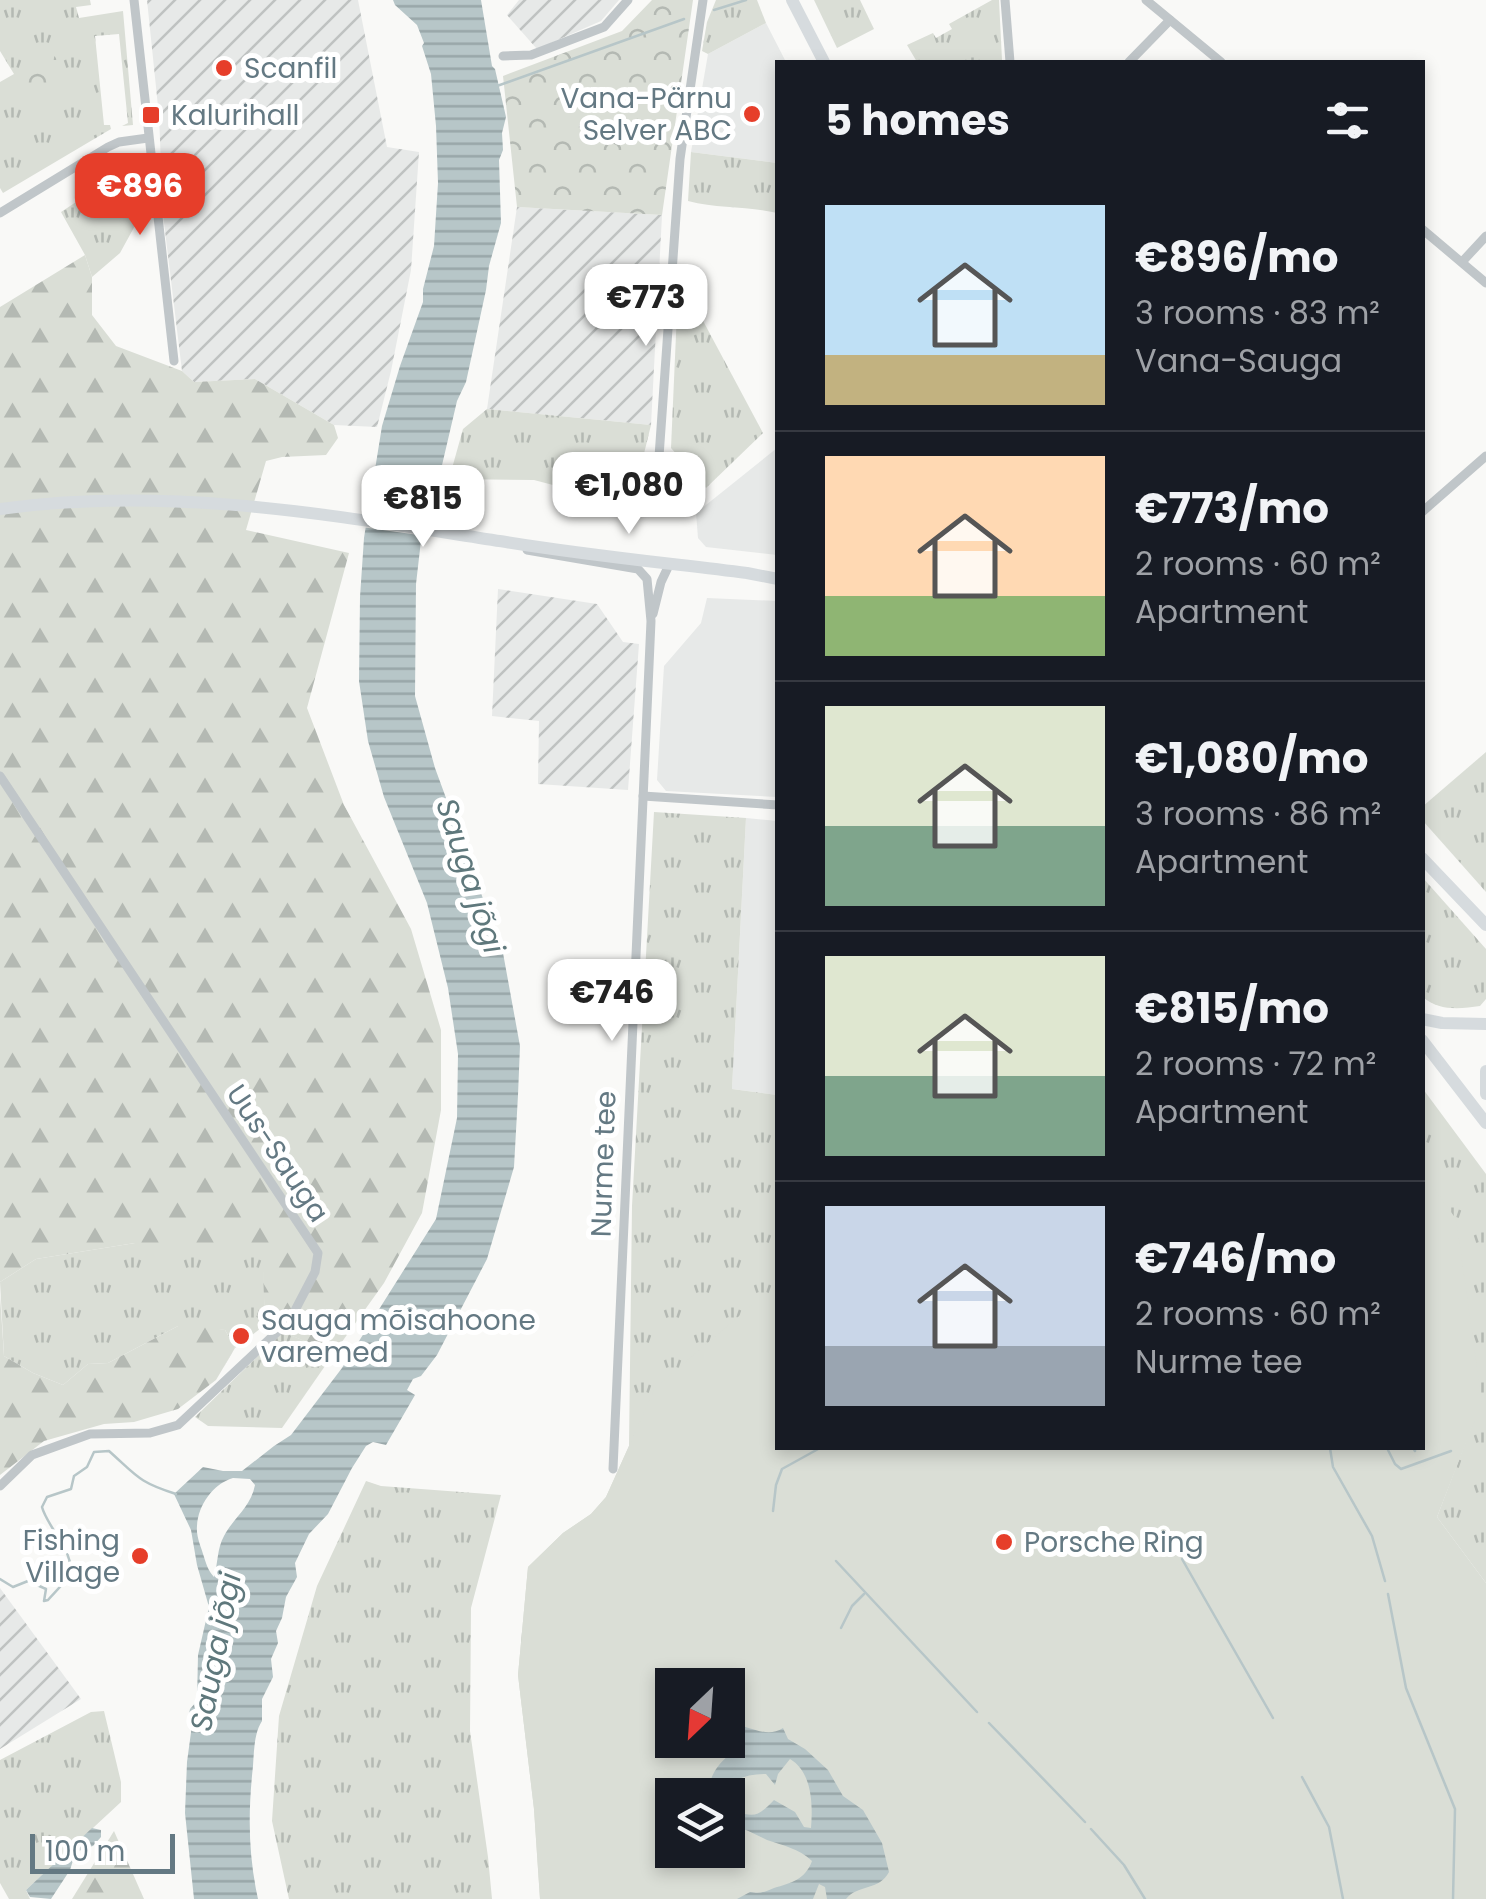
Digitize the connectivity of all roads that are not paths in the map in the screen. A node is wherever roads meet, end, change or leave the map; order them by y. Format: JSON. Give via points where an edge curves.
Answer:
{"nodes":[{"id":1,"x":134,"y":0,"type":"edge"},
{"id":2,"x":628,"y":0,"type":"edge"},
{"id":3,"x":706,"y":0,"type":"edge"},
{"id":4,"x":792,"y":0,"type":"edge"},
{"id":5,"x":1005,"y":0,"type":"edge"},
{"id":6,"x":1146,"y":0,"type":"edge"},
{"id":7,"x":1170,"y":20,"type":"junction"},
{"id":8,"x":503,"y":56,"type":"dead end"},
{"id":9,"x":823,"y":60,"type":"edge"},
{"id":10,"x":1010,"y":60,"type":"edge"},
{"id":11,"x":1131,"y":60,"type":"edge"},
{"id":12,"x":1220,"y":60,"type":"edge"},
{"id":13,"x":148,"y":138,"type":"junction"},
{"id":14,"x":1,"y":197,"type":"edge"},
{"id":15,"x":4,"y":211,"type":"edge"},
{"id":16,"x":1425,"y":232,"type":"edge"},
{"id":17,"x":1486,"y":236,"type":"edge"},
{"id":18,"x":1462,"y":262,"type":"junction"},
{"id":19,"x":1486,"y":282,"type":"edge"},
{"id":20,"x":174,"y":361,"type":"dead end"},
{"id":21,"x":1486,"y":456,"type":"edge"},
{"id":22,"x":657,"y":485,"type":"dead end"},
{"id":23,"x":0,"y":509,"type":"edge"},
{"id":24,"x":1425,"y":509,"type":"edge"},
{"id":25,"x":506,"y":542,"type":"junction"},
{"id":26,"x":664,"y":562,"type":"junction"},
{"id":27,"x":775,"y":577,"type":"edge"},
{"id":28,"x":647,"y":580,"type":"junction"},
{"id":29,"x":651,"y":622,"type":"junction"},
{"id":30,"x":0,"y":776,"type":"edge"},
{"id":31,"x":642,"y":796,"type":"junction"},
{"id":32,"x":775,"y":805,"type":"edge"},
{"id":33,"x":1425,"y":861,"type":"edge"},
{"id":34,"x":1486,"y":925,"type":"edge"},
{"id":35,"x":1425,"y":1020,"type":"edge"},
{"id":36,"x":1486,"y":1024,"type":"edge"},
{"id":37,"x":1425,"y":1044,"type":"edge"},
{"id":38,"x":1486,"y":1071,"type":"edge"},
{"id":39,"x":1486,"y":1094,"type":"edge"},
{"id":40,"x":1486,"y":1123,"type":"edge"},
{"id":41,"x":613,"y":1469,"type":"dead end"},
{"id":42,"x":0,"y":1486,"type":"edge"}],
"edges":[{"from":1,"to":13,"type":"street"},
{"from":2,"to":8,"type":"street","via":[[604,27],[531,55]]},
{"from":3,"to":22,"type":"street","via":[[680,158]]},
{"from":4,"to":9,"type":"main road"},
{"from":5,"to":10,"type":"street"},
{"from":6,"to":7,"type":"street"},
{"from":7,"to":11,"type":"street"},
{"from":7,"to":12,"type":"street"},
{"from":13,"to":15,"type":"street","via":[[108,147]]},
{"from":13,"to":20,"type":"street"},
{"from":14,"to":15,"type":"street"},
{"from":16,"to":18,"type":"street"},
{"from":17,"to":18,"type":"street"},
{"from":18,"to":19,"type":"street"},
{"from":21,"to":24,"type":"street"},
{"from":23,"to":25,"type":"main road","via":[[75,501],[232,503]]},
{"from":25,"to":26,"type":"main road"},
{"from":25,"to":28,"type":"street","via":[[638,569]]},
{"from":26,"to":27,"type":"main road"},
{"from":26,"to":28,"type":"street"},
{"from":26,"to":29,"type":"street","name":"Nurme tee"},
{"from":28,"to":29,"type":"street","name":"Nurme tee"},
{"from":29,"to":31,"type":"street","name":"Nurme tee"},
{"from":30,"to":42,"type":"street","name":"Uus-Sauga","via":[[318,1253],[316,1272],[290,1320],[178,1425],[75,1439],[32,1455]]},
{"from":31,"to":32,"type":"street"},
{"from":31,"to":41,"type":"street","name":"Nurme tee"},
{"from":33,"to":34,"type":"main road"},
{"from":35,"to":36,"type":"main road"},
{"from":37,"to":40,"type":"main road"},
{"from":38,"to":39,"type":"main road"}]}
